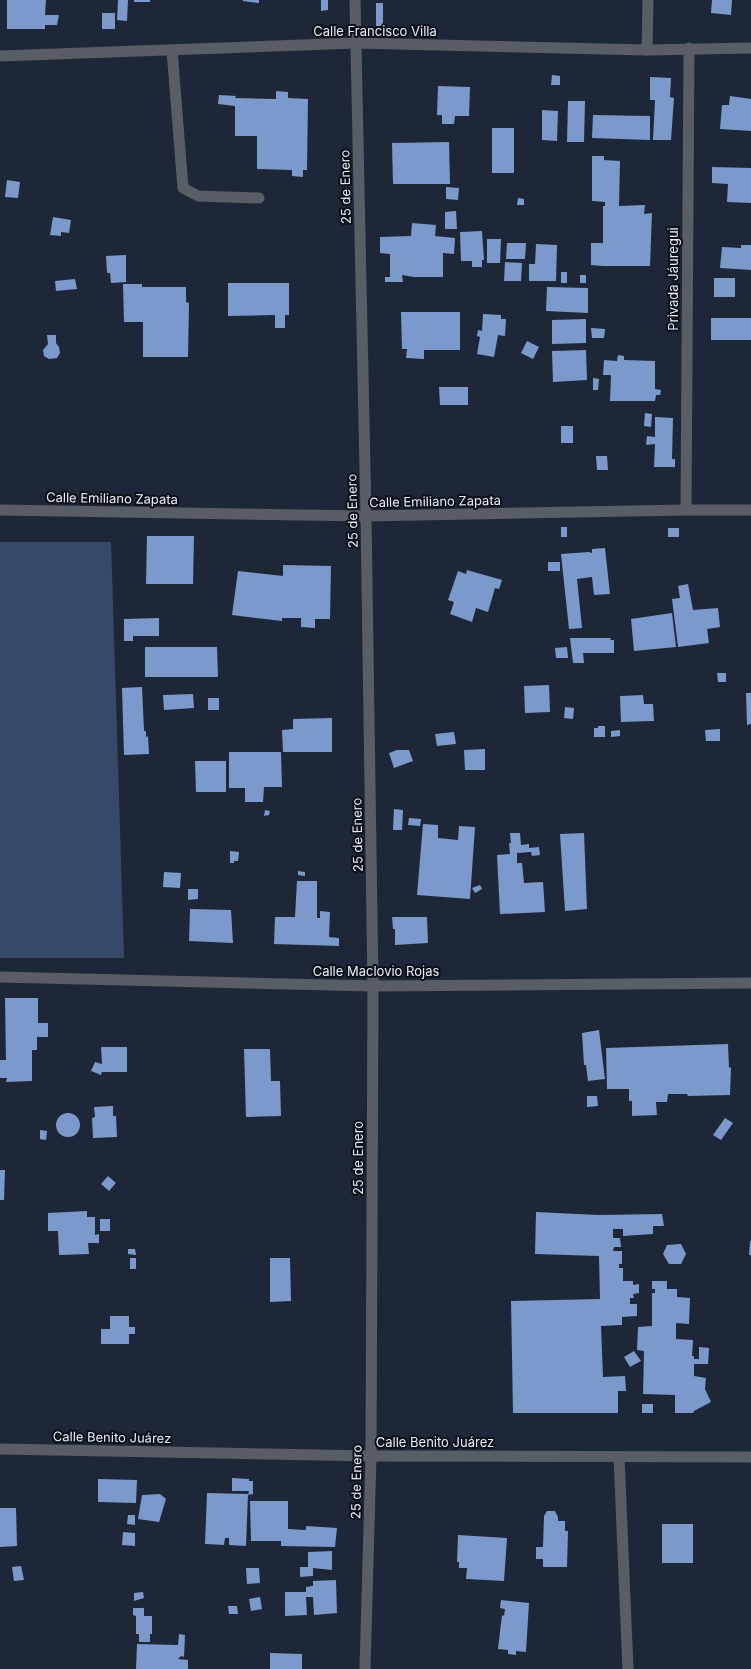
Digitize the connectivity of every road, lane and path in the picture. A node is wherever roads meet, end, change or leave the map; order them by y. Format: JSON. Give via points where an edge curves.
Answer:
{"nodes":[{"id":1,"x":355,"y":0,"type":"edge"},
{"id":2,"x":648,"y":0,"type":"edge"},
{"id":3,"x":356,"y":43,"type":"junction"},
{"id":4,"x":689,"y":48,"type":"junction"},
{"id":5,"x":751,"y":48,"type":"edge"},
{"id":6,"x":172,"y":50,"type":"junction"},
{"id":7,"x":647,"y":50,"type":"junction"},
{"id":8,"x":0,"y":56,"type":"edge"},
{"id":9,"x":259,"y":198,"type":"dead end"},
{"id":10,"x":0,"y":510,"type":"edge"},
{"id":11,"x":686,"y":510,"type":"junction"},
{"id":12,"x":751,"y":510,"type":"edge"},
{"id":13,"x":366,"y":516,"type":"junction"},
{"id":14,"x":0,"y":977,"type":"edge"},
{"id":15,"x":751,"y":983,"type":"edge"},
{"id":16,"x":373,"y":986,"type":"junction"},
{"id":17,"x":0,"y":1448,"type":"edge"},
{"id":18,"x":371,"y":1456,"type":"junction"},
{"id":19,"x":619,"y":1457,"type":"junction"},
{"id":20,"x":751,"y":1457,"type":"edge"},
{"id":21,"x":366,"y":1669,"type":"edge"},
{"id":22,"x":628,"y":1669,"type":"edge"}],
"edges":[{"from":1,"to":3,"type":"street","name":"25 de Enero"},
{"from":2,"to":7,"type":"street"},
{"from":3,"to":6,"type":"street","name":"Calle Francisco Villa"},
{"from":3,"to":7,"type":"street","name":"Calle Francisco Villa"},
{"from":3,"to":13,"type":"street","name":"25 de Enero"},
{"from":4,"to":5,"type":"street","name":"Calle Francisco Villa"},
{"from":4,"to":7,"type":"street","name":"Calle Francisco Villa"},
{"from":4,"to":11,"type":"street","name":"Privada Jáuregui"},
{"from":6,"to":8,"type":"street","name":"Calle Francisco Villa"},
{"from":6,"to":9,"type":"street","via":[[183,188],[198,196]]},
{"from":10,"to":13,"type":"street","name":"Calle Emiliano Zapata"},
{"from":11,"to":12,"type":"street","name":"Calle Emiliano Zapata"},
{"from":11,"to":13,"type":"street","name":"Calle Emiliano Zapata"},
{"from":13,"to":16,"type":"street","name":"25 de Enero"},
{"from":14,"to":16,"type":"street","name":"Calle Maclovio Rojas"},
{"from":15,"to":16,"type":"street","name":"Calle Maclovio Rojas"},
{"from":16,"to":18,"type":"street","name":"25 de Enero"},
{"from":17,"to":18,"type":"street","name":"Calle Benito Juárez"},
{"from":18,"to":19,"type":"street","name":"Calle Benito Juárez"},
{"from":18,"to":21,"type":"street","name":"25 de Enero"},
{"from":19,"to":20,"type":"street","name":"Calle Benito Juárez"},
{"from":19,"to":22,"type":"street"}]}
